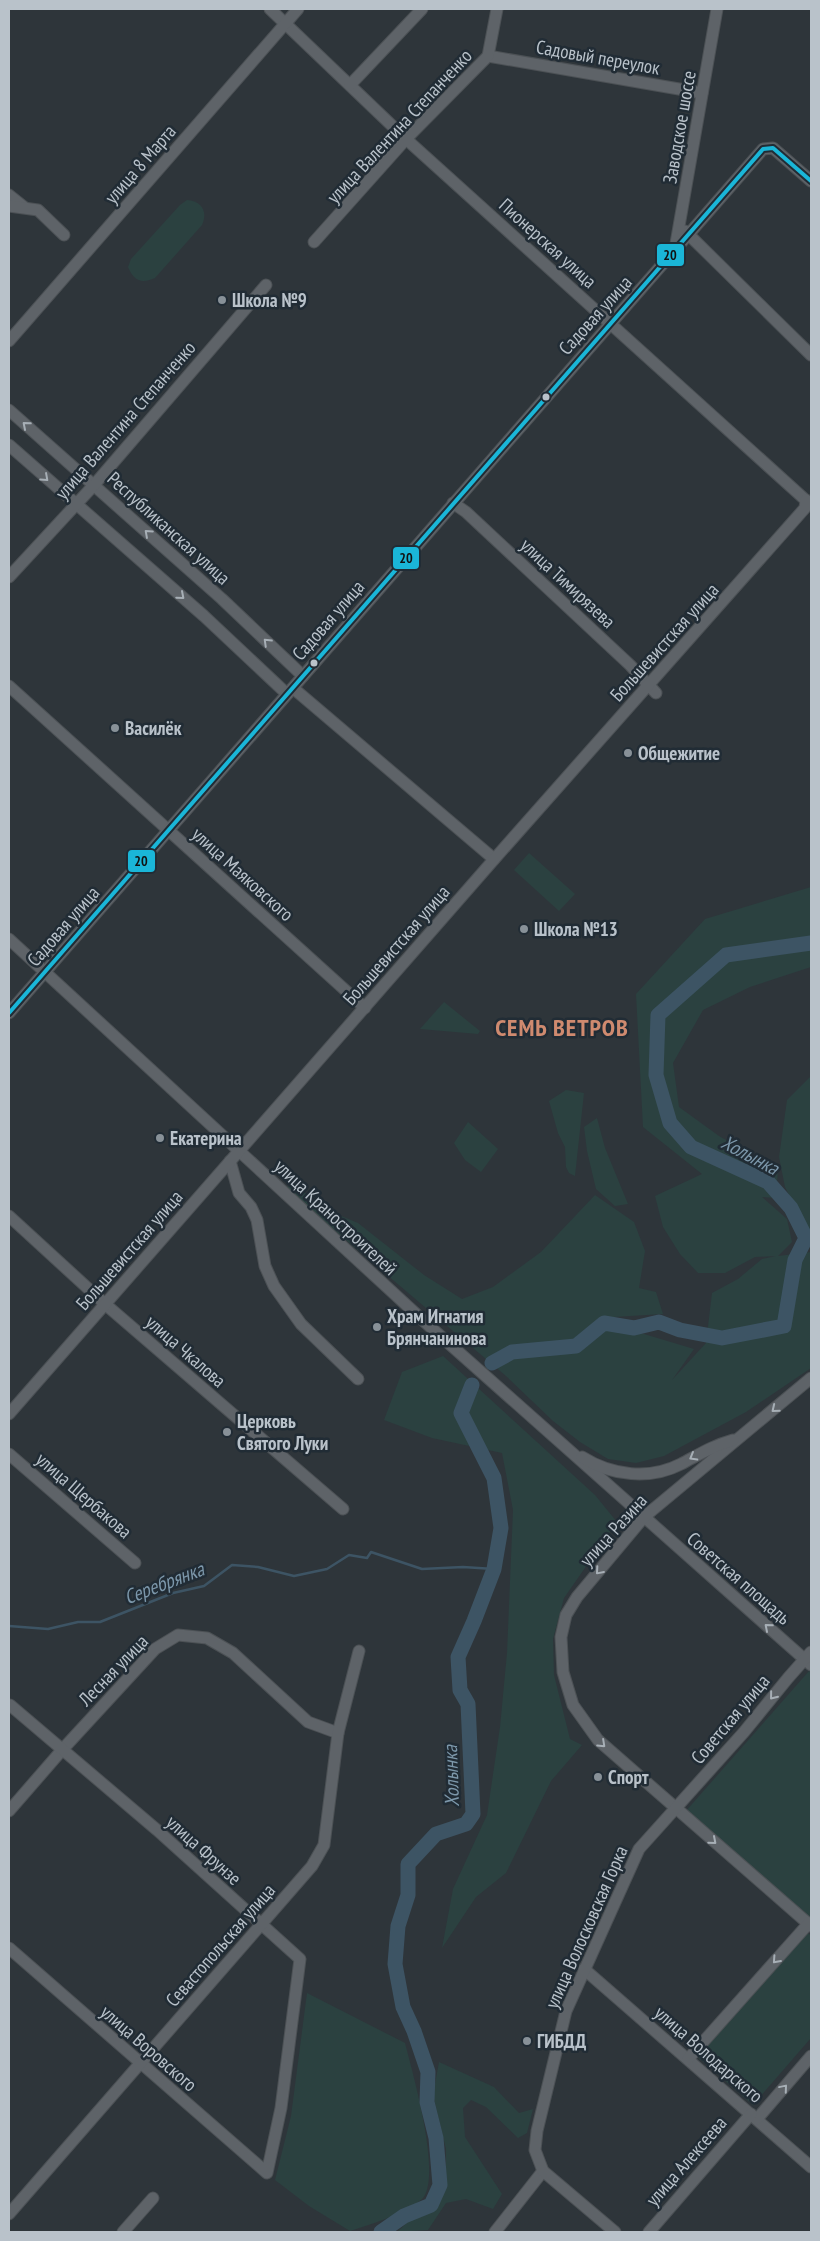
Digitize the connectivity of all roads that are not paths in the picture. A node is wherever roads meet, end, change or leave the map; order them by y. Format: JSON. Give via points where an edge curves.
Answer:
{"nodes":[{"id":1,"x":270,"y":9,"type":"edge"},
{"id":2,"x":298,"y":9,"type":"edge"},
{"id":3,"x":422,"y":9,"type":"edge"},
{"id":4,"x":497,"y":9,"type":"edge"},
{"id":5,"x":717,"y":9,"type":"edge"},
{"id":6,"x":285,"y":23,"type":"junction"},
{"id":7,"x":488,"y":56,"type":"junction"},
{"id":8,"x":350,"y":85,"type":"junction"},
{"id":9,"x":702,"y":93,"type":"junction"},
{"id":10,"x":406,"y":139,"type":"junction"},
{"id":11,"x":811,"y":181,"type":"edge"},
{"id":12,"x":9,"y":195,"type":"edge"},
{"id":13,"x":9,"y":206,"type":"edge"},
{"id":14,"x":26,"y":208,"type":"junction"},
{"id":15,"x":680,"y":226,"type":"junction"},
{"id":16,"x":64,"y":235,"type":"dead end"},
{"id":17,"x":689,"y":235,"type":"junction"},
{"id":18,"x":314,"y":242,"type":"dead end"},
{"id":19,"x":675,"y":251,"type":"junction"},
{"id":20,"x":266,"y":286,"type":"dead end"},
{"id":21,"x":611,"y":322,"type":"junction"},
{"id":22,"x":9,"y":341,"type":"edge"},
{"id":23,"x":811,"y":355,"type":"edge"},
{"id":24,"x":9,"y":410,"type":"edge"},
{"id":25,"x":9,"y":445,"type":"edge"},
{"id":26,"x":94,"y":485,"type":"junction"},
{"id":27,"x":809,"y":502,"type":"edge"},
{"id":28,"x":74,"y":504,"type":"junction"},
{"id":29,"x":453,"y":504,"type":"junction"},
{"id":30,"x":9,"y":577,"type":"edge"},
{"id":31,"x":303,"y":676,"type":"junction"},
{"id":32,"x":9,"y":686,"type":"edge"},
{"id":33,"x":652,"y":689,"type":"junction"},
{"id":34,"x":290,"y":691,"type":"junction"},
{"id":35,"x":170,"y":831,"type":"junction"},
{"id":36,"x":494,"y":859,"type":"junction"},
{"id":37,"x":9,"y":938,"type":"edge"},
{"id":38,"x":45,"y":972,"type":"junction"},
{"id":39,"x":365,"y":1008,"type":"junction"},
{"id":40,"x":9,"y":1013,"type":"edge"},
{"id":41,"x":239,"y":1151,"type":"junction"},
{"id":42,"x":230,"y":1161,"type":"junction"},
{"id":43,"x":9,"y":1216,"type":"edge"},
{"id":44,"x":105,"y":1304,"type":"junction"},
{"id":45,"x":811,"y":1378,"type":"edge"},
{"id":46,"x":358,"y":1379,"type":"dead end"},
{"id":47,"x":9,"y":1414,"type":"edge"},
{"id":48,"x":737,"y":1439,"type":"junction"},
{"id":49,"x":561,"y":1444,"type":"junction"},
{"id":50,"x":9,"y":1454,"type":"edge"},
{"id":51,"x":343,"y":1509,"type":"dead end"},
{"id":52,"x":644,"y":1517,"type":"junction"},
{"id":53,"x":135,"y":1563,"type":"dead end"},
{"id":54,"x":359,"y":1651,"type":"dead end"},
{"id":55,"x":809,"y":1659,"type":"edge"},
{"id":56,"x":10,"y":1705,"type":"edge"},
{"id":57,"x":338,"y":1733,"type":"junction"},
{"id":58,"x":62,"y":1750,"type":"junction"},
{"id":59,"x":676,"y":1809,"type":"junction"},
{"id":60,"x":9,"y":1811,"type":"edge"},
{"id":61,"x":810,"y":1925,"type":"edge"},
{"id":62,"x":261,"y":1926,"type":"junction"},
{"id":63,"x":9,"y":1948,"type":"edge"},
{"id":64,"x":584,"y":1969,"type":"junction"},
{"id":65,"x":811,"y":2056,"type":"edge"},
{"id":66,"x":688,"y":2059,"type":"junction"},
{"id":67,"x":140,"y":2063,"type":"junction"},
{"id":68,"x":754,"y":2116,"type":"junction"},
{"id":69,"x":811,"y":2167,"type":"edge"},
{"id":70,"x":543,"y":2171,"type":"junction"},
{"id":71,"x":267,"y":2173,"type":"joint"},
{"id":72,"x":153,"y":2198,"type":"dead end"},
{"id":73,"x":9,"y":2214,"type":"edge"},
{"id":74,"x":123,"y":2232,"type":"edge"},
{"id":75,"x":495,"y":2232,"type":"edge"},
{"id":76,"x":615,"y":2232,"type":"edge"},
{"id":77,"x":648,"y":2232,"type":"edge"}],
"edges":[{"from":1,"to":6,"type":"street","name":"Пионерская улица"},
{"from":2,"to":6,"type":"street","name":"улица 8 Марта"},
{"from":3,"to":8,"type":"street"},
{"from":4,"to":7,"type":"street"},
{"from":5,"to":9,"type":"street","name":"Заводское шоссе"},
{"from":6,"to":8,"type":"street","name":"Пионерская улица"},
{"from":6,"to":22,"type":"street","name":"улица 8 Марта"},
{"from":7,"to":9,"type":"street","name":"Садовый переулок"},
{"from":7,"to":10,"type":"street","name":"улица Валентина Степанченко"},
{"from":8,"to":10,"type":"street","name":"Пионерская улица"},
{"from":9,"to":15,"type":"street","name":"Заводское шоссе"},
{"from":10,"to":18,"type":"street","name":"улица Валентина Степанченко"},
{"from":10,"to":21,"type":"street","name":"Пионерская улица"},
{"from":11,"to":17,"type":"street","via":[[773,148],[763,149]]},
{"from":12,"to":14,"type":"street"},
{"from":13,"to":14,"type":"street"},
{"from":14,"to":16,"type":"street","via":[[38,210]]},
{"from":15,"to":17,"type":"street"},
{"from":15,"to":19,"type":"street","name":"Заводское шоссе"},
{"from":17,"to":19,"type":"street"},
{"from":17,"to":23,"type":"street"},
{"from":19,"to":21,"type":"street","name":"Садовая улица"},
{"from":20,"to":26,"type":"street","name":"улица Валентина Степанченко"},
{"from":21,"to":27,"type":"street","name":"Пионерская улица"},
{"from":21,"to":29,"type":"street","name":"Садовая улица"},
{"from":26,"to":24,"type":"street","name":"Республиканская улица","one_way":true},
{"from":25,"to":28,"type":"street","one_way":true},
{"from":26,"to":28,"type":"street","name":"улица Валентина Степанченко"},
{"from":31,"to":26,"type":"street","name":"Республиканская улица","one_way":true},
{"from":27,"to":33,"type":"street","name":"Большевистская улица"},
{"from":28,"to":30,"type":"street","name":"улица Валентина Степанченко"},
{"from":28,"to":34,"type":"street","one_way":true},
{"from":29,"to":31,"type":"street","name":"Садовая улица"},
{"from":29,"to":33,"type":"street","name":"улица Тимирязева","via":[[494,538]]},
{"from":31,"to":34,"type":"street","name":"Садовая улица"},
{"from":32,"to":35,"type":"street","name":"улица Маяковского"},
{"from":33,"to":36,"type":"street","name":"Большевистская улица"},
{"from":34,"to":35,"type":"street","name":"Садовая улица"},
{"from":34,"to":36,"type":"street"},
{"from":35,"to":38,"type":"street","name":"Садовая улица"},
{"from":35,"to":39,"type":"street","name":"улица Маяковского"},
{"from":36,"to":39,"type":"street","name":"Большевистская улица"},
{"from":37,"to":38,"type":"street","name":"улица Краностроителей"},
{"from":38,"to":40,"type":"street","name":"Садовая улица"},
{"from":38,"to":41,"type":"street","name":"улица Краностроителей"},
{"from":39,"to":41,"type":"street","name":"Большевистская улица"},
{"from":41,"to":42,"type":"street","name":"Большевистская улица"},
{"from":41,"to":49,"type":"street","name":"улица Краностроителей"},
{"from":42,"to":44,"type":"street","name":"Большевистская улица"},
{"from":42,"to":46,"type":"street","via":[[239,1192],[257,1220],[265,1266],[274,1286],[301,1324]]},
{"from":43,"to":44,"type":"street","name":"улица Чкалова"},
{"from":44,"to":47,"type":"street","name":"Большевистская улица"},
{"from":44,"to":51,"type":"street","name":"улица Чкалова"},
{"from":45,"to":48,"type":"street","name":"улица Разина","one_way":true},
{"from":48,"to":49,"type":"street","one_way":true,"via":[[712,1446],[668,1469],[642,1474],[610,1471]]},
{"from":48,"to":52,"type":"street","name":"улица Разина"},
{"from":49,"to":52,"type":"street","name":"улица Краностроителей"},
{"from":50,"to":53,"type":"street","name":"улица Щербакова"},
{"from":55,"to":52,"type":"street","name":"Советская площадь","one_way":true},
{"from":52,"to":59,"type":"street","name":"улица Разина","one_way":true,"via":[[577,1597],[566,1615],[561,1655],[573,1705],[598,1740]]},
{"from":54,"to":57,"type":"street","name":"Севастопольская улица"},
{"from":55,"to":59,"type":"street","name":"Советская улица","one_way":true},
{"from":56,"to":58,"type":"street","name":"улица Фрунзе"},
{"from":57,"to":58,"type":"street","name":"Лесная улица","via":[[308,1722],[233,1653],[207,1638],[178,1635],[155,1649]]},
{"from":57,"to":62,"type":"street","name":"Севастопольская улица","via":[[324,1845],[312,1866]]},
{"from":58,"to":60,"type":"street","name":"Лесная улица"},
{"from":58,"to":62,"type":"street","name":"улица Фрунзе","via":[[157,1830]]},
{"from":59,"to":61,"type":"street","one_way":true},
{"from":59,"to":64,"type":"street","name":"улица Волосковская Горка","via":[[638,1849]]},
{"from":61,"to":66,"type":"street","one_way":true},
{"from":62,"to":67,"type":"street","name":"Севастопольская улица"},
{"from":62,"to":71,"type":"street","name":"улица Фрунзе","via":[[300,1959],[281,2108]]},
{"from":63,"to":67,"type":"street","name":"улица Воровского"},
{"from":64,"to":66,"type":"street","name":"улица Володарского"},
{"from":64,"to":70,"type":"street","name":"улица Волосковская Горка","via":[[566,2011],[537,2131],[535,2150]]},
{"from":68,"to":65,"type":"street","name":"улица Алексеева","one_way":true},
{"from":66,"to":68,"type":"street","name":"улица Володарского"},
{"from":67,"to":71,"type":"street","name":"улица Воровского"},
{"from":67,"to":73,"type":"street","name":"Севастопольская улица"},
{"from":68,"to":69,"type":"street","name":"улица Володарского"},
{"from":68,"to":77,"type":"street","name":"улица Алексеева"},
{"from":70,"to":75,"type":"street"},
{"from":70,"to":76,"type":"street"},
{"from":72,"to":74,"type":"street"}]}
